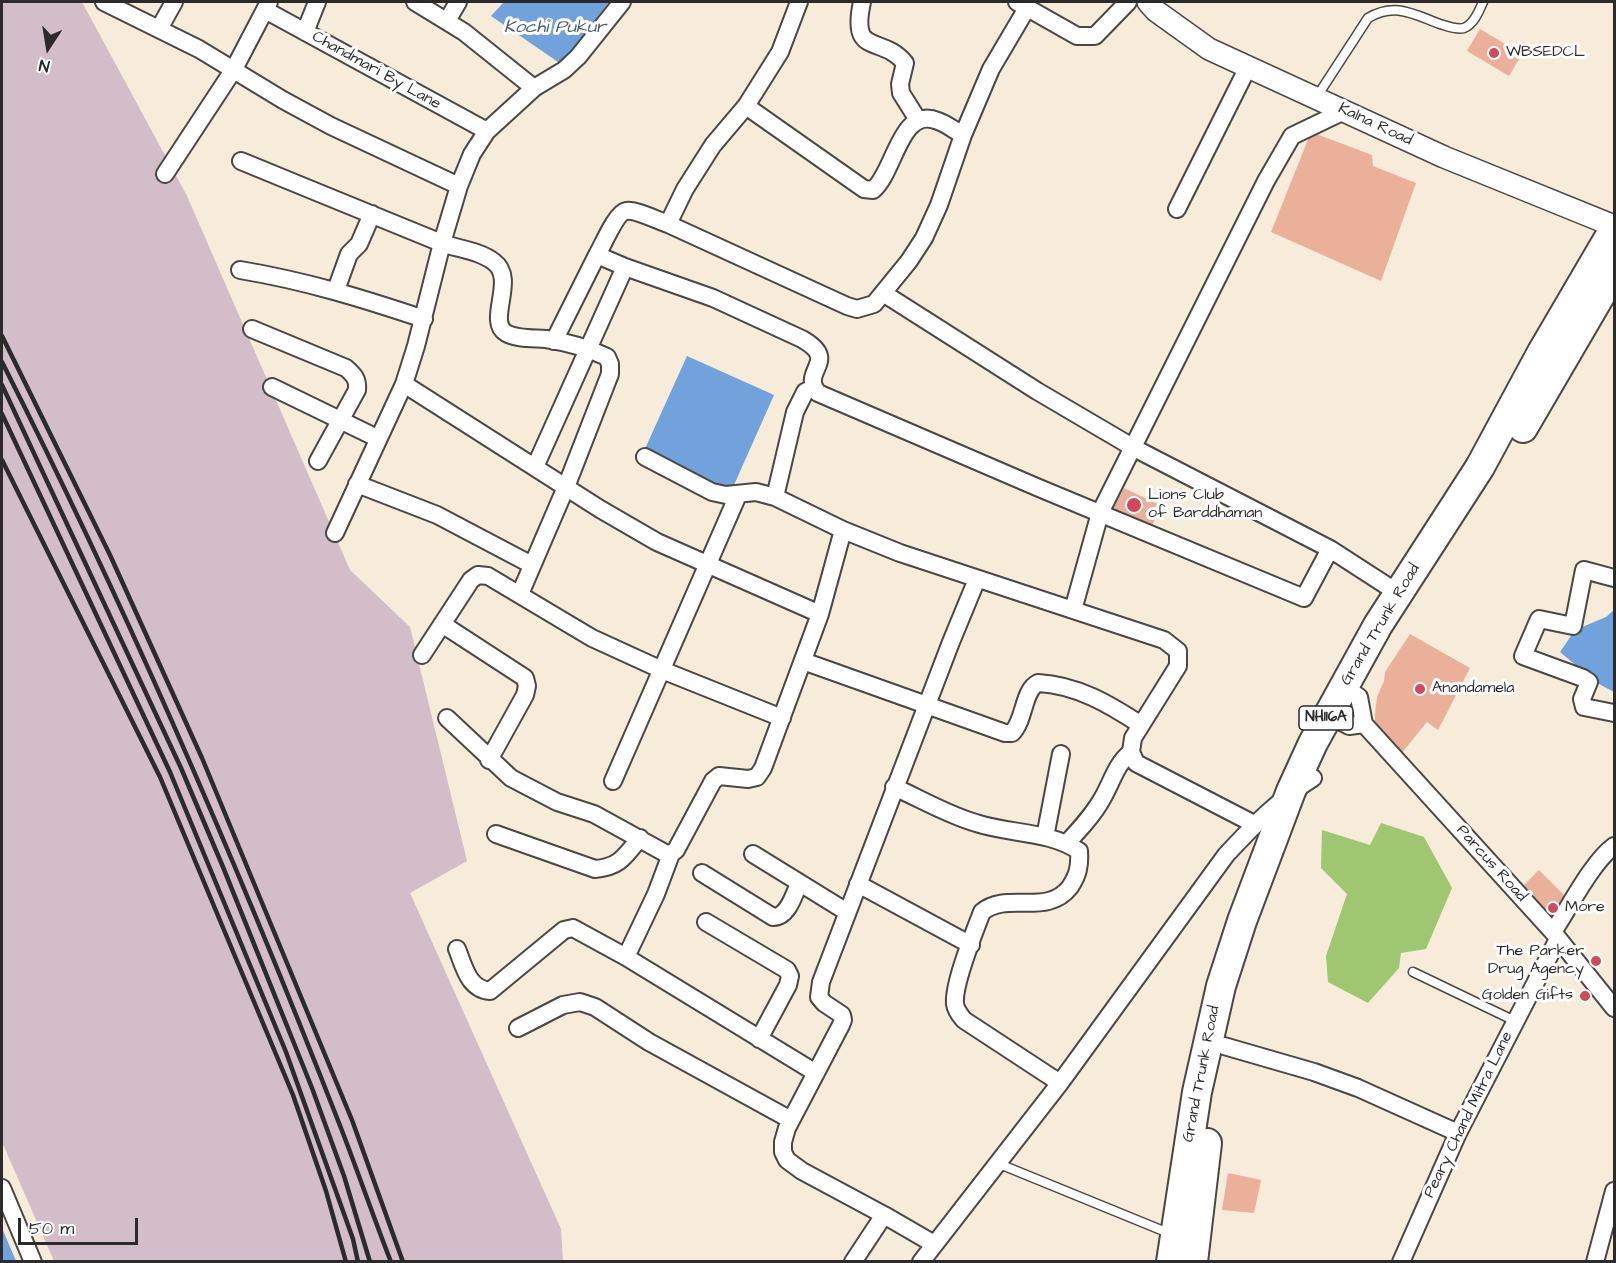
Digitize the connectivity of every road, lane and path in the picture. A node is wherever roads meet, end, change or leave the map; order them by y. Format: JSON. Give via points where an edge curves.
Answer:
{"nodes":[{"id":1,"x":104,"y":2,"type":"edge"},
{"id":2,"x":174,"y":2,"type":"edge"},
{"id":3,"x":317,"y":2,"type":"edge"},
{"id":4,"x":415,"y":2,"type":"edge"},
{"id":5,"x":459,"y":2,"type":"edge"},
{"id":6,"x":622,"y":2,"type":"edge"},
{"id":7,"x":799,"y":2,"type":"edge"},
{"id":8,"x":862,"y":2,"type":"edge"},
{"id":9,"x":1128,"y":2,"type":"edge"},
{"id":10,"x":1483,"y":2,"type":"edge"},
{"id":11,"x":1022,"y":5,"type":"edge"},
{"id":12,"x":1154,"y":5,"type":"edge"},
{"id":13,"x":267,"y":6,"type":"edge"},
{"id":14,"x":447,"y":21,"type":"junction"},
{"id":15,"x":159,"y":29,"type":"junction"},
{"id":16,"x":305,"y":32,"type":"junction"},
{"id":17,"x":1248,"y":67,"type":"junction"},
{"id":18,"x":234,"y":69,"type":"junction"},
{"id":19,"x":534,"y":88,"type":"junction"},
{"id":20,"x":1316,"y":98,"type":"junction"},
{"id":21,"x":746,"y":106,"type":"junction"},
{"id":22,"x":1344,"y":111,"type":"junction"},
{"id":23,"x":918,"y":120,"type":"junction"},
{"id":24,"x":487,"y":131,"type":"junction"},
{"id":25,"x":963,"y":135,"type":"junction"},
{"id":26,"x":241,"y":161,"type":"dead end"},
{"id":27,"x":165,"y":174,"type":"dead end"},
{"id":28,"x":459,"y":186,"type":"junction"},
{"id":29,"x":1177,"y":209,"type":"dead end"},
{"id":30,"x":372,"y":214,"type":"junction"},
{"id":31,"x":668,"y":224,"type":"junction"},
{"id":32,"x":1614,"y":227,"type":"edge"},
{"id":33,"x":442,"y":243,"type":"junction"},
{"id":34,"x":597,"y":255,"type":"junction"},
{"id":35,"x":625,"y":267,"type":"junction"},
{"id":36,"x":240,"y":270,"type":"dead end"},
{"id":37,"x":1614,"y":272,"type":"edge"},
{"id":38,"x":336,"y":290,"type":"junction"},
{"id":39,"x":883,"y":293,"type":"junction"},
{"id":40,"x":1607,"y":302,"type":"edge"},
{"id":41,"x":424,"y":319,"type":"junction"},
{"id":42,"x":252,"y":329,"type":"dead end"},
{"id":43,"x":554,"y":341,"type":"junction"},
{"id":44,"x":588,"y":349,"type":"junction"},
{"id":45,"x":404,"y":384,"type":"junction"},
{"id":46,"x":272,"y":387,"type":"dead end"},
{"id":47,"x":813,"y":388,"type":"junction"},
{"id":48,"x":341,"y":421,"type":"junction"},
{"id":49,"x":377,"y":438,"type":"junction"},
{"id":50,"x":1134,"y":448,"type":"junction"},
{"id":51,"x":645,"y":457,"type":"dead end"},
{"id":52,"x":318,"y":461,"type":"dead end"},
{"id":53,"x":536,"y":467,"type":"junction"},
{"id":54,"x":357,"y":484,"type":"junction"},
{"id":55,"x":566,"y":487,"type":"junction"},
{"id":56,"x":738,"y":495,"type":"junction"},
{"id":57,"x":775,"y":497,"type":"junction"},
{"id":58,"x":1100,"y":513,"type":"junction"},
{"id":59,"x":843,"y":530,"type":"junction"},
{"id":60,"x":335,"y":532,"type":"dead end"},
{"id":61,"x":1330,"y":549,"type":"junction"},
{"id":62,"x":532,"y":565,"type":"junction"},
{"id":63,"x":708,"y":565,"type":"junction"},
{"id":64,"x":1614,"y":578,"type":"edge"},
{"id":65,"x":977,"y":579,"type":"junction"},
{"id":66,"x":1398,"y":593,"type":"junction"},
{"id":67,"x":520,"y":594,"type":"junction"},
{"id":68,"x":1073,"y":610,"type":"junction"},
{"id":69,"x":820,"y":614,"type":"junction"},
{"id":70,"x":442,"y":624,"type":"junction"},
{"id":71,"x":422,"y":655,"type":"dead end"},
{"id":72,"x":803,"y":661,"type":"junction"},
{"id":73,"x":662,"y":669,"type":"junction"},
{"id":74,"x":928,"y":705,"type":"junction"},
{"id":75,"x":1347,"y":709,"type":"junction"},
{"id":76,"x":1614,"y":713,"type":"edge"},
{"id":77,"x":447,"y":718,"type":"dead end"},
{"id":78,"x":782,"y":718,"type":"junction"},
{"id":79,"x":1141,"y":724,"type":"junction"},
{"id":80,"x":1131,"y":752,"type":"junction"},
{"id":81,"x":1062,"y":754,"type":"dead end"},
{"id":82,"x":489,"y":760,"type":"junction"},
{"id":83,"x":613,"y":781,"type":"dead end"},
{"id":84,"x":1302,"y":784,"type":"junction"},
{"id":85,"x":894,"y":788,"type":"junction"},
{"id":86,"x":1254,"y":824,"type":"junction"},
{"id":87,"x":496,"y":834,"type":"dead end"},
{"id":88,"x":1045,"y":837,"type":"junction"},
{"id":89,"x":640,"y":838,"type":"junction"},
{"id":90,"x":1067,"y":843,"type":"junction"},
{"id":91,"x":1614,"y":846,"type":"edge"},
{"id":92,"x":671,"y":854,"type":"junction"},
{"id":93,"x":753,"y":854,"type":"dead end"},
{"id":94,"x":702,"y":873,"type":"dead end"},
{"id":95,"x":800,"y":883,"type":"junction"},
{"id":96,"x":858,"y":884,"type":"junction"},
{"id":97,"x":848,"y":912,"type":"junction"},
{"id":98,"x":706,"y":922,"type":"dead end"},
{"id":99,"x":1555,"y":936,"type":"junction"},
{"id":100,"x":971,"y":945,"type":"junction"},
{"id":101,"x":456,"y":948,"type":"dead end"},
{"id":102,"x":626,"y":957,"type":"junction"},
{"id":103,"x":1413,"y":972,"type":"dead end"},
{"id":104,"x":1614,"y":1008,"type":"edge"},
{"id":105,"x":1515,"y":1022,"type":"junction"},
{"id":106,"x":518,"y":1028,"type":"dead end"},
{"id":107,"x":759,"y":1039,"type":"junction"},
{"id":108,"x":1224,"y":1046,"type":"junction"},
{"id":109,"x":816,"y":1073,"type":"junction"},
{"id":110,"x":1060,"y":1083,"type":"junction"},
{"id":111,"x":791,"y":1120,"type":"junction"},
{"id":112,"x":1458,"y":1133,"type":"junction"},
{"id":113,"x":997,"y":1163,"type":"junction"},
{"id":114,"x":2,"y":1188,"type":"edge"},
{"id":115,"x":1614,"y":1191,"type":"edge"},
{"id":116,"x":884,"y":1215,"type":"junction"},
{"id":117,"x":934,"y":1244,"type":"junction"},
{"id":118,"x":1173,"y":1248,"type":"edge"},
{"id":119,"x":33,"y":1262,"type":"edge"},
{"id":120,"x":853,"y":1262,"type":"edge"},
{"id":121,"x":921,"y":1262,"type":"edge"},
{"id":122,"x":1193,"y":1262,"type":"edge"},
{"id":123,"x":1401,"y":1262,"type":"edge"},
{"id":124,"x":1595,"y":1262,"type":"edge"}],
"edges":[{"from":1,"to":15,"type":"street"},
{"from":2,"to":15,"type":"street"},
{"from":3,"to":16,"type":"street"},
{"from":4,"to":14,"type":"street"},
{"from":5,"to":14,"type":"street"},
{"from":6,"to":19,"type":"street","via":[[578,57]]},
{"from":7,"to":21,"type":"street","via":[[780,52]]},
{"from":8,"to":23,"type":"street","via":[[858,28],[862,36],[905,63],[901,93]]},
{"from":9,"to":11,"type":"street","via":[[1095,36],[1077,36]]},
{"from":10,"to":20,"type":"lane","via":[[1474,20],[1464,28],[1452,28],[1395,9],[1380,11],[1368,18]]},
{"from":11,"to":25,"type":"street"},
{"from":12,"to":17,"type":"street","name":"Kalna Road","via":[[1209,50]]},
{"from":13,"to":16,"type":"street","name":"Chandmari By Lane"},
{"from":13,"to":18,"type":"street"},
{"from":14,"to":19,"type":"street"},
{"from":15,"to":18,"type":"street"},
{"from":16,"to":24,"type":"street","name":"Chandmari By Lane"},
{"from":17,"to":20,"type":"street","name":"Kalna Road"},
{"from":17,"to":29,"type":"street"},
{"from":18,"to":27,"type":"street"},
{"from":18,"to":28,"type":"street","via":[[331,126]]},
{"from":19,"to":24,"type":"street"},
{"from":20,"to":22,"type":"street","name":"Kalna Road"},
{"from":21,"to":23,"type":"street","via":[[864,189],[873,190],[880,184],[903,135]]},
{"from":21,"to":31,"type":"street","via":[[713,145]]},
{"from":22,"to":32,"type":"street","name":"Kalna Road"},
{"from":22,"to":50,"type":"street","via":[[1292,136],[1266,180]]},
{"from":23,"to":25,"type":"street","via":[[937,120]]},
{"from":24,"to":28,"type":"street"},
{"from":25,"to":39,"type":"street","via":[[924,238]]},
{"from":26,"to":30,"type":"street"},
{"from":28,"to":33,"type":"street"},
{"from":30,"to":33,"type":"street"},
{"from":30,"to":38,"type":"street","via":[[359,244],[349,254]]},
{"from":31,"to":34,"type":"street","via":[[626,211],[619,216]]},
{"from":31,"to":39,"type":"street","via":[[847,306],[868,307]]},
{"from":32,"to":66,"type":"highway","name":"Grand Trunk Road","number":"NH116A","via":[[1480,466]]},
{"from":33,"to":41,"type":"street"},
{"from":33,"to":43,"type":"street","via":[[496,263],[503,277],[499,322],[504,332]]},
{"from":34,"to":35,"type":"street"},
{"from":34,"to":43,"type":"street"},
{"from":35,"to":44,"type":"street"},
{"from":35,"to":47,"type":"street","via":[[713,298],[814,346],[820,362],[812,380]]},
{"from":36,"to":38,"type":"street"},
{"from":37,"to":40,"type":"highway","name":"Grand Trunk Road","number":"NH116A"},
{"from":38,"to":41,"type":"street"},
{"from":39,"to":50,"type":"street"},
{"from":40,"to":75,"type":"highway","name":"Grand Trunk Road","number":"NH116A"},
{"from":41,"to":45,"type":"street"},
{"from":42,"to":48,"type":"street","via":[[346,368],[354,375],[357,390]]},
{"from":43,"to":44,"type":"street"},
{"from":44,"to":53,"type":"street"},
{"from":44,"to":55,"type":"street","via":[[607,357],[610,374]]},
{"from":45,"to":49,"type":"street"},
{"from":45,"to":53,"type":"street"},
{"from":46,"to":48,"type":"street"},
{"from":47,"to":57,"type":"street","via":[[805,392],[795,412]]},
{"from":47,"to":58,"type":"street","via":[[825,398]]},
{"from":48,"to":49,"type":"street"},
{"from":48,"to":52,"type":"street"},
{"from":49,"to":54,"type":"street"},
{"from":50,"to":58,"type":"street"},
{"from":50,"to":61,"type":"street"},
{"from":51,"to":56,"type":"street","via":[[712,492]]},
{"from":53,"to":55,"type":"street"},
{"from":54,"to":60,"type":"street"},
{"from":54,"to":62,"type":"street","via":[[437,515]]},
{"from":55,"to":62,"type":"street"},
{"from":55,"to":63,"type":"street","via":[[657,543]]},
{"from":56,"to":57,"type":"street","via":[[756,492]]},
{"from":56,"to":63,"type":"street"},
{"from":57,"to":59,"type":"street"},
{"from":58,"to":61,"type":"street","via":[[1304,598]]},
{"from":58,"to":68,"type":"street"},
{"from":59,"to":65,"type":"street"},
{"from":59,"to":69,"type":"street"},
{"from":61,"to":66,"type":"street"},
{"from":62,"to":67,"type":"street"},
{"from":63,"to":69,"type":"street"},
{"from":63,"to":73,"type":"street"},
{"from":64,"to":76,"type":"street","via":[[1584,570],[1573,626],[1539,619],[1523,656],[1583,678],[1589,682],[1582,699],[1584,707]]},
{"from":65,"to":68,"type":"street"},
{"from":65,"to":74,"type":"street"},
{"from":66,"to":75,"type":"highway","name":"Grand Trunk Road","number":"NH116A","via":[[1378,625]]},
{"from":67,"to":70,"type":"street","via":[[488,576],[478,575]]},
{"from":67,"to":73,"type":"street","via":[[592,638]]},
{"from":68,"to":79,"type":"street","via":[[1164,640],[1178,651],[1178,666]]},
{"from":69,"to":72,"type":"street"},
{"from":70,"to":71,"type":"street"},
{"from":70,"to":82,"type":"street","via":[[525,678],[525,695]]},
{"from":72,"to":74,"type":"street"},
{"from":72,"to":78,"type":"street"},
{"from":73,"to":78,"type":"street"},
{"from":73,"to":83,"type":"street"},
{"from":74,"to":79,"type":"street","via":[[1012,733],[1033,686],[1046,683],[1098,698]]},
{"from":74,"to":85,"type":"street"},
{"from":75,"to":84,"type":"highway","name":"Grand Trunk Road","number":"NH116A"},
{"from":75,"to":99,"type":"street","name":"Parcus Road"},
{"from":77,"to":82,"type":"street"},
{"from":78,"to":92,"type":"street","via":[[757,777],[719,776],[713,781]]},
{"from":79,"to":80,"type":"street"},
{"from":80,"to":86,"type":"street","via":[[1136,763]]},
{"from":80,"to":90,"type":"street","via":[[1122,758],[1096,808]]},
{"from":81,"to":88,"type":"street"},
{"from":82,"to":89,"type":"street","via":[[533,791],[594,814]]},
{"from":84,"to":86,"type":"street"},
{"from":84,"to":108,"type":"highway","name":"Grand Trunk Road","number":"NH116A"},
{"from":84,"to":118,"type":"highway","name":"Grand Trunk Road","number":"NH116A","via":[[1230,954],[1221,986],[1197,1092]]},
{"from":85,"to":88,"type":"street","via":[[973,823]]},
{"from":85,"to":96,"type":"street"},
{"from":86,"to":110,"type":"street","via":[[1226,855]]},
{"from":87,"to":89,"type":"street","via":[[595,869],[609,868],[622,861]]},
{"from":88,"to":90,"type":"street"},
{"from":89,"to":92,"type":"street"},
{"from":90,"to":100,"type":"street","via":[[1079,851],[1080,865],[1066,891],[1054,900],[990,906],[982,912]]},
{"from":91,"to":99,"type":"street","name":"Peary Chand Mitra Lane","via":[[1593,870]]},
{"from":92,"to":102,"type":"street"},
{"from":93,"to":95,"type":"street"},
{"from":94,"to":95,"type":"street","via":[[773,917],[784,913]]},
{"from":95,"to":97,"type":"street"},
{"from":96,"to":97,"type":"street"},
{"from":96,"to":100,"type":"street"},
{"from":97,"to":109,"type":"street","via":[[819,991],[819,997],[843,1020]]},
{"from":98,"to":107,"type":"street","via":[[787,970],[790,976]]},
{"from":99,"to":104,"type":"street","name":"Parcus Road"},
{"from":99,"to":105,"type":"street","name":"Peary Chand Mitra Lane"},
{"from":100,"to":110,"type":"street","via":[[956,988],[956,1011]]},
{"from":101,"to":102,"type":"street","via":[[471,982],[490,991],[564,930],[573,928]]},
{"from":102,"to":107,"type":"street"},
{"from":103,"to":105,"type":"lane"},
{"from":105,"to":112,"type":"street","name":"Peary Chand Mitra Lane"},
{"from":106,"to":111,"type":"street","via":[[563,1005],[580,1002],[595,1007],[701,1072]]},
{"from":107,"to":109,"type":"street"},
{"from":108,"to":112,"type":"street","via":[[1358,1088]]},
{"from":108,"to":122,"type":"highway","name":"Grand Trunk Road","number":"NH116A"},
{"from":109,"to":111,"type":"street"},
{"from":110,"to":113,"type":"street"},
{"from":111,"to":116,"type":"street","via":[[783,1142],[787,1160]]},
{"from":112,"to":123,"type":"street","name":"Peary Chand Mitra Lane"},
{"from":113,"to":117,"type":"street"},
{"from":113,"to":118,"type":"lane"},
{"from":114,"to":119,"type":"street"},
{"from":115,"to":124,"type":"street"},
{"from":116,"to":117,"type":"street"},
{"from":116,"to":120,"type":"street"},
{"from":117,"to":121,"type":"street"}]}
